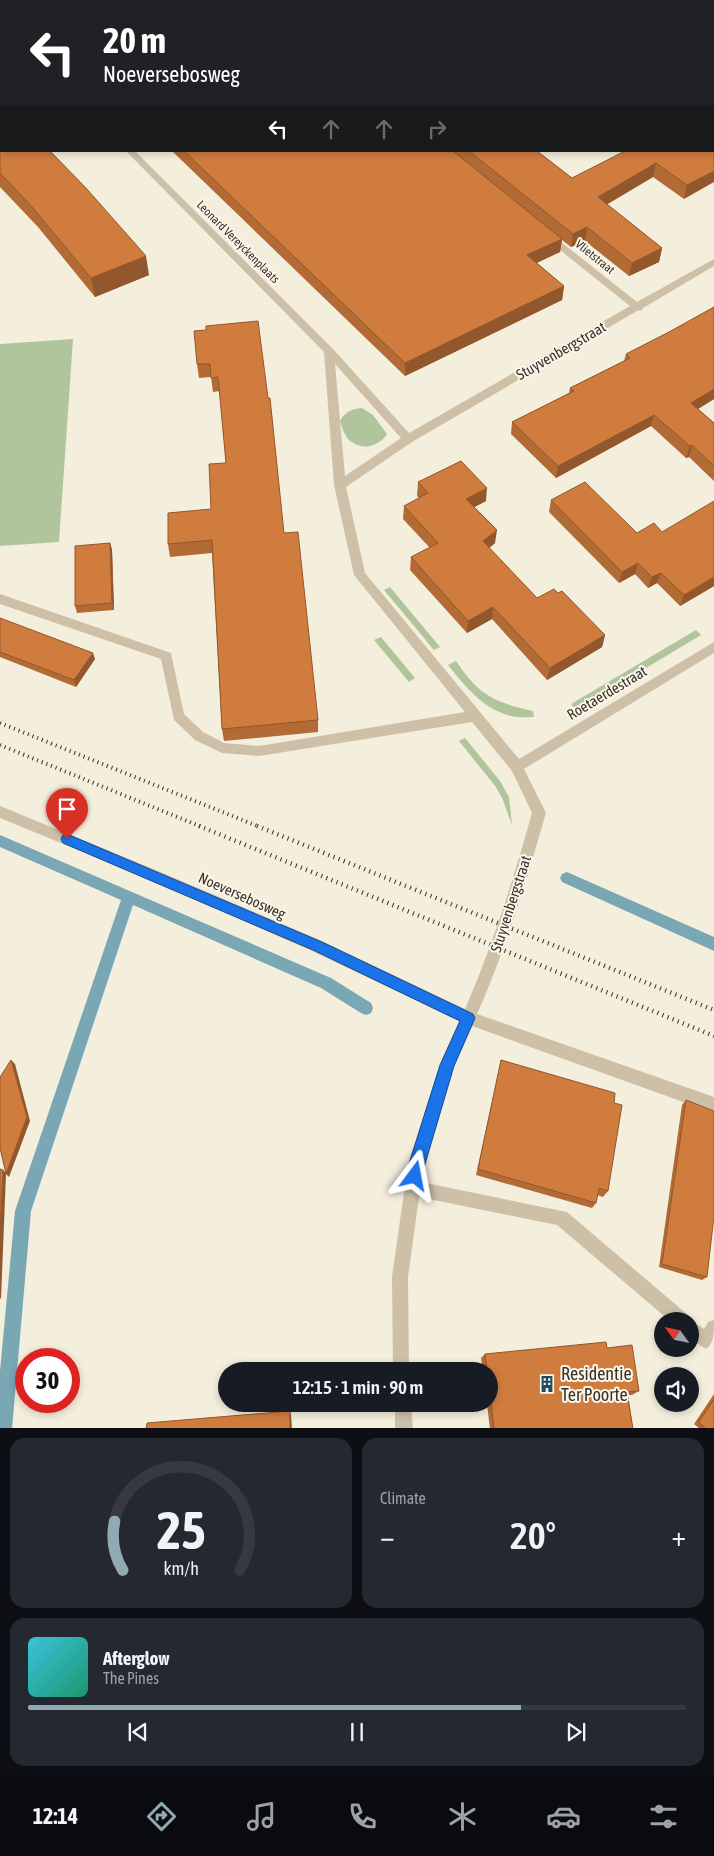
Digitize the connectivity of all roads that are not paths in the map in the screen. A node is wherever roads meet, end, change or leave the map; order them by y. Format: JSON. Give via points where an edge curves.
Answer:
{"nodes":[{"id":1,"x":131,"y":152,"type":"edge"},
{"id":2,"x":540,"y":230,"type":"edge"},
{"id":3,"x":714,"y":262,"type":"edge"},
{"id":4,"x":638,"y":308,"type":"junction"},
{"id":5,"x":329,"y":351,"type":"junction"},
{"id":6,"x":408,"y":439,"type":"junction"},
{"id":7,"x":340,"y":485,"type":"junction"},
{"id":8,"x":0,"y":599,"type":"edge"},
{"id":9,"x":714,"y":647,"type":"edge"},
{"id":10,"x":475,"y":716,"type":"junction"},
{"id":11,"x":517,"y":767,"type":"junction"},
{"id":12,"x":0,"y":812,"type":"edge"},
{"id":13,"x":468,"y":1018,"type":"junction"},
{"id":14,"x":714,"y":1105,"type":"edge"},
{"id":15,"x":413,"y":1188,"type":"junction"},
{"id":16,"x":671,"y":1312,"type":"edge"},
{"id":17,"x":714,"y":1328,"type":"edge"},
{"id":18,"x":699,"y":1335,"type":"edge"},
{"id":19,"x":401,"y":1362,"type":"edge"},
{"id":20,"x":403,"y":1412,"type":"edge"},
{"id":21,"x":404,"y":1428,"type":"edge"}],
"edges":[{"from":1,"to":5,"type":"street","name":"Leonard Vereyckenplaats"},
{"from":2,"to":4,"type":"street","name":"Vlietstraat"},
{"from":3,"to":4,"type":"street","name":"Stuyvenbergstraat"},
{"from":4,"to":6,"type":"street","name":"Stuyvenbergstraat"},
{"from":5,"to":6,"type":"street"},
{"from":5,"to":7,"type":"street","name":"Stuyvenbergstraat"},
{"from":6,"to":7,"type":"street","name":"Stuyvenbergstraat"},
{"from":7,"to":10,"type":"street","name":"Stuyvenbergstraat","via":[[360,576]]},
{"from":8,"to":10,"type":"street","via":[[167,656],[178,716],[199,736],[222,748],[259,751]]},
{"from":9,"to":11,"type":"street","name":"Roetaerdestraat"},
{"from":10,"to":11,"type":"street","name":"Stuyvenbergstraat"},
{"from":11,"to":13,"type":"street","name":"Stuyvenbergstraat","via":[[539,813],[513,904]]},
{"from":12,"to":13,"type":"street","name":"Noeversebosweg","via":[[309,942]]},
{"from":13,"to":14,"type":"street","name":"Noeversebosweg"},
{"from":13,"to":15,"type":"street","name":"Stuyvenbergstraat","via":[[447,1065],[416,1164]]},
{"from":15,"to":16,"type":"street","via":[[561,1218]]},
{"from":15,"to":19,"type":"street","name":"Stuyvenbergstraat","via":[[400,1277]]},
{"from":17,"to":18,"type":"street","via":[[706,1341]]},
{"from":20,"to":21,"type":"street"}]}
